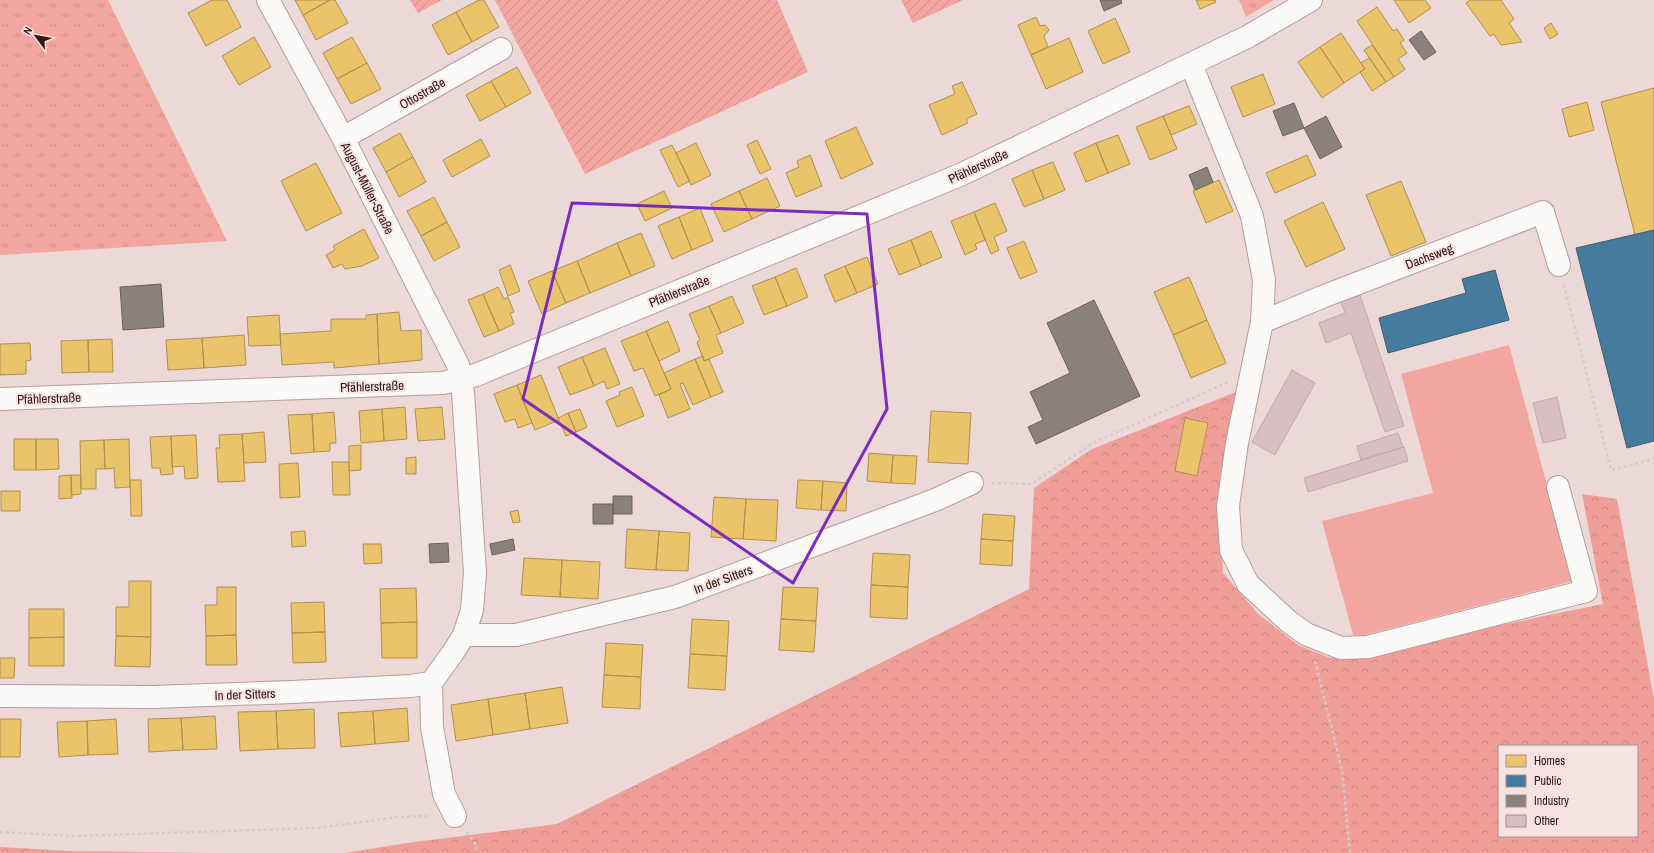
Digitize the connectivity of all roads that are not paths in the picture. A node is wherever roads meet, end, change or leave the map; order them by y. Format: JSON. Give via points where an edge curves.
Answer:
{"nodes":[{"id":1,"x":268,"y":0,"type":"edge"},
{"id":2,"x":1311,"y":0,"type":"edge"},
{"id":3,"x":501,"y":49,"type":"dead end"},
{"id":4,"x":1191,"y":64,"type":"junction"},
{"id":5,"x":343,"y":138,"type":"junction"},
{"id":6,"x":1559,"y":266,"type":"road end"},
{"id":7,"x":1262,"y":322,"type":"junction"},
{"id":8,"x":461,"y":379,"type":"junction"},
{"id":9,"x":0,"y":399,"type":"edge"},
{"id":10,"x":972,"y":483,"type":"road end"},
{"id":11,"x":1558,"y":487,"type":"dead end"},
{"id":12,"x":464,"y":635,"type":"junction"},
{"id":13,"x":431,"y":683,"type":"junction"},
{"id":14,"x":0,"y":696,"type":"edge"},
{"id":15,"x":455,"y":816,"type":"road end"}],
"edges":[{"from":1,"to":5,"type":"street","name":"August-Müller-Straße"},
{"from":2,"to":4,"type":"street","name":"Pfählerstraße","via":[[1247,37]]},
{"from":3,"to":5,"type":"street","name":"Ottostraße"},
{"from":4,"to":7,"type":"street","via":[[1252,216],[1264,280]]},
{"from":4,"to":8,"type":"street","name":"Pfählerstraße","via":[[945,182]]},
{"from":5,"to":8,"type":"street","name":"August-Müller-Straße","via":[[458,366]]},
{"from":6,"to":7,"type":"street","name":"Dachsweg","via":[[1543,212]]},
{"from":7,"to":11,"type":"street","via":[[1237,443],[1228,506],[1231,550],[1248,584],[1306,634],[1341,648],[1368,647],[1586,591]]},
{"from":8,"to":9,"type":"street","name":"Pfählerstraße","via":[[442,383]]},
{"from":8,"to":12,"type":"street","via":[[475,573],[472,610]]},
{"from":10,"to":12,"type":"street","name":"In der Sitters","via":[[935,500],[675,596],[516,635]]},
{"from":12,"to":13,"type":"street"},
{"from":13,"to":14,"type":"street","name":"In der Sitters","via":[[412,686],[154,697]]},
{"from":13,"to":15,"type":"street","via":[[432,726],[444,794]]}]}
